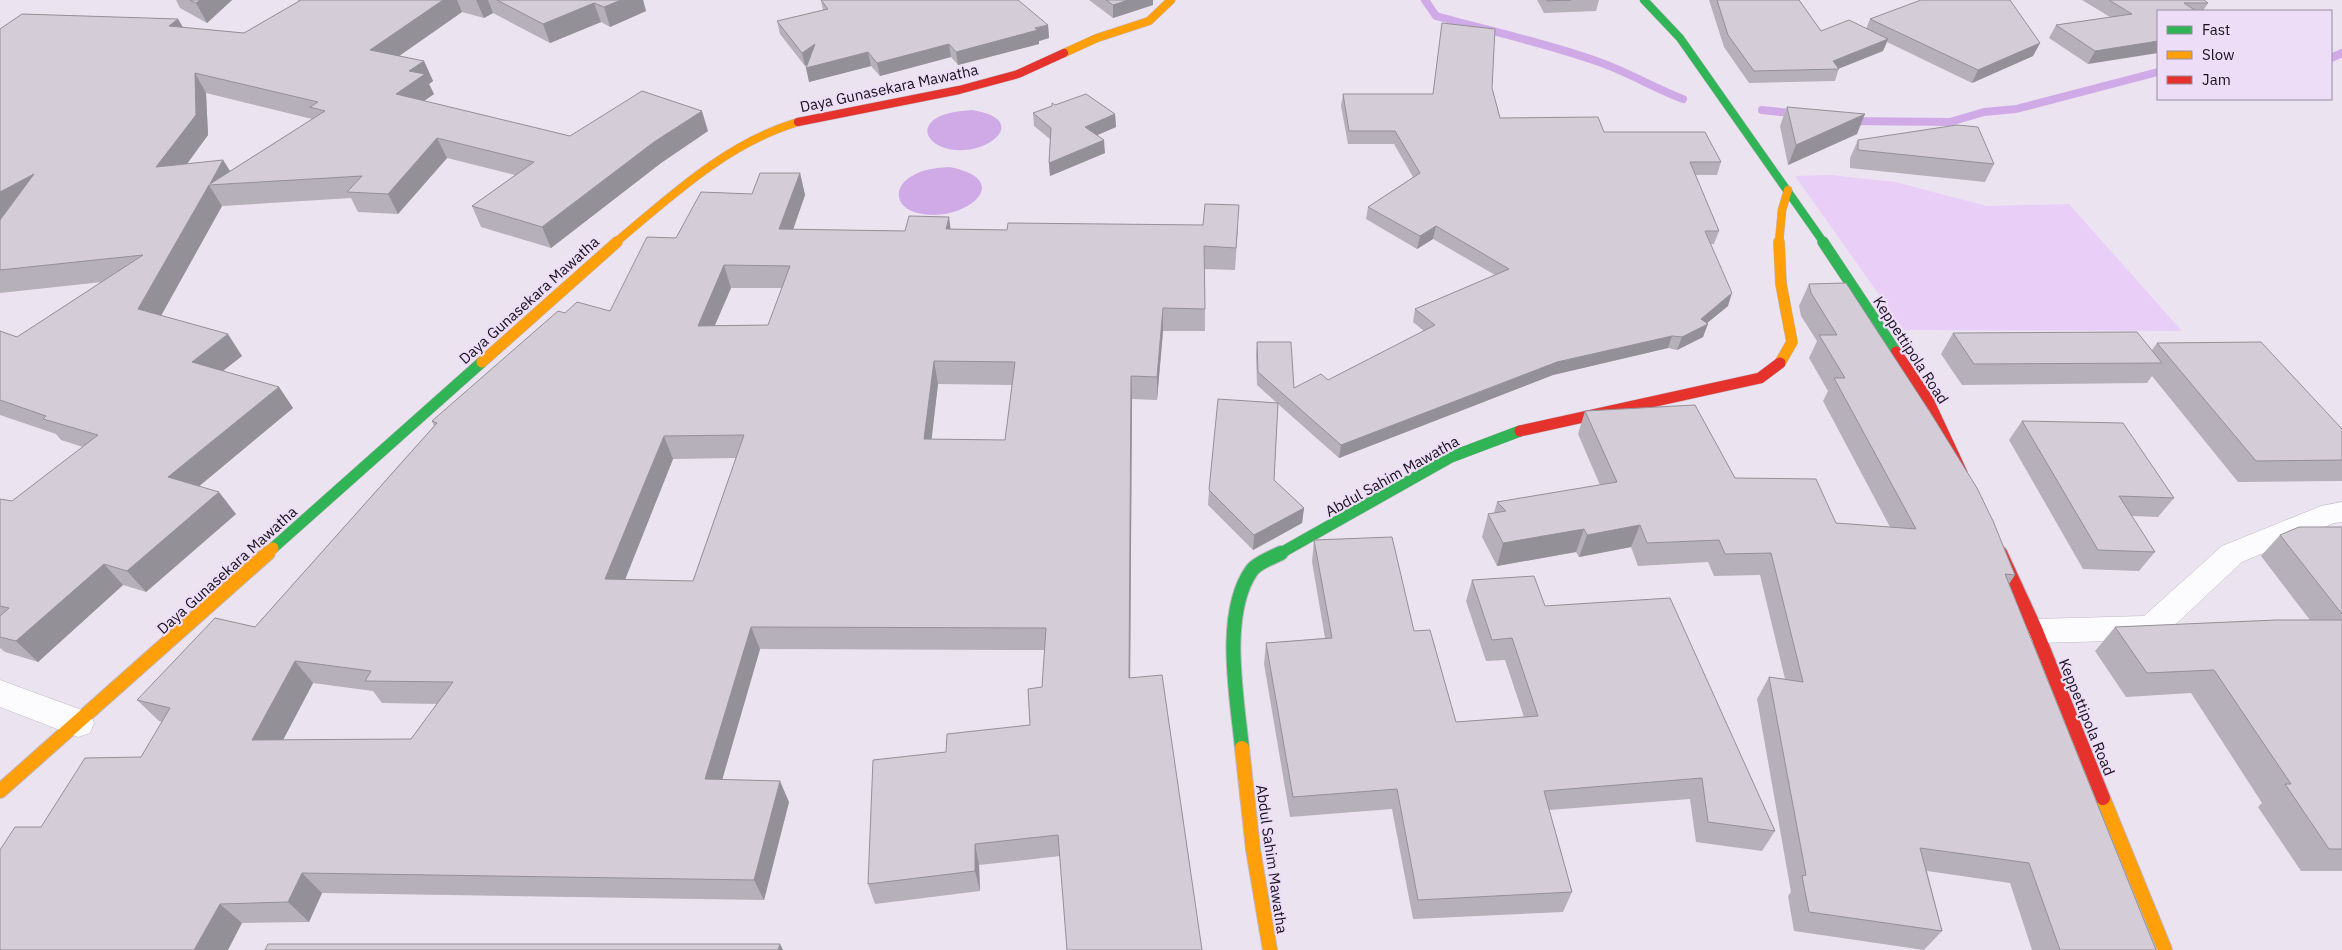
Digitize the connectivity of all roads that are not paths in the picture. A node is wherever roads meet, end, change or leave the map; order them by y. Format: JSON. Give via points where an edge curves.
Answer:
{"nodes":[{"id":1,"x":1171,"y":0,"type":"edge"},
{"id":2,"x":1644,"y":0,"type":"edge"},
{"id":3,"x":1788,"y":190,"type":"junction"},
{"id":4,"x":1965,"y":480,"type":"edge"},
{"id":5,"x":2342,"y":512,"type":"edge"},
{"id":6,"x":1990,"y":533,"type":"edge"},
{"id":7,"x":2036,"y":631,"type":"junction"},
{"id":8,"x":0,"y":693,"type":"edge"},
{"id":9,"x":78,"y":723,"type":"junction"},
{"id":10,"x":0,"y":791,"type":"edge"},
{"id":11,"x":1270,"y":950,"type":"edge"},
{"id":12,"x":2165,"y":950,"type":"edge"}],
"edges":[{"from":1,"to":9,"type":"street","name":"Daya Gunasekara Mawatha","via":[[1149,21],[1097,38],[1018,74],[959,90],[789,124],[748,142],[700,173],[605,252]]},
{"from":2,"to":3,"type":"street","name":"Keppettipola Road","via":[[1680,38]]},
{"from":3,"to":4,"type":"street","name":"Keppettipola Road","via":[[1928,400]]},
{"from":3,"to":11,"type":"street","name":"Abdul Sahim Mawatha","via":[[1780,214],[1777,259],[1792,342],[1781,362],[1760,378],[1513,433],[1451,457],[1252,569],[1235,609],[1234,667],[1253,849]]},
{"from":5,"to":7,"type":"street","via":[[2331,513],[2232,554],[2151,628]]},
{"from":6,"to":7,"type":"street","name":"Keppettipola Road"},
{"from":7,"to":12,"type":"street","name":"Keppettipola Road"},
{"from":8,"to":9,"type":"street"},
{"from":9,"to":10,"type":"street","name":"Daya Gunasekara Mawatha"}]}
